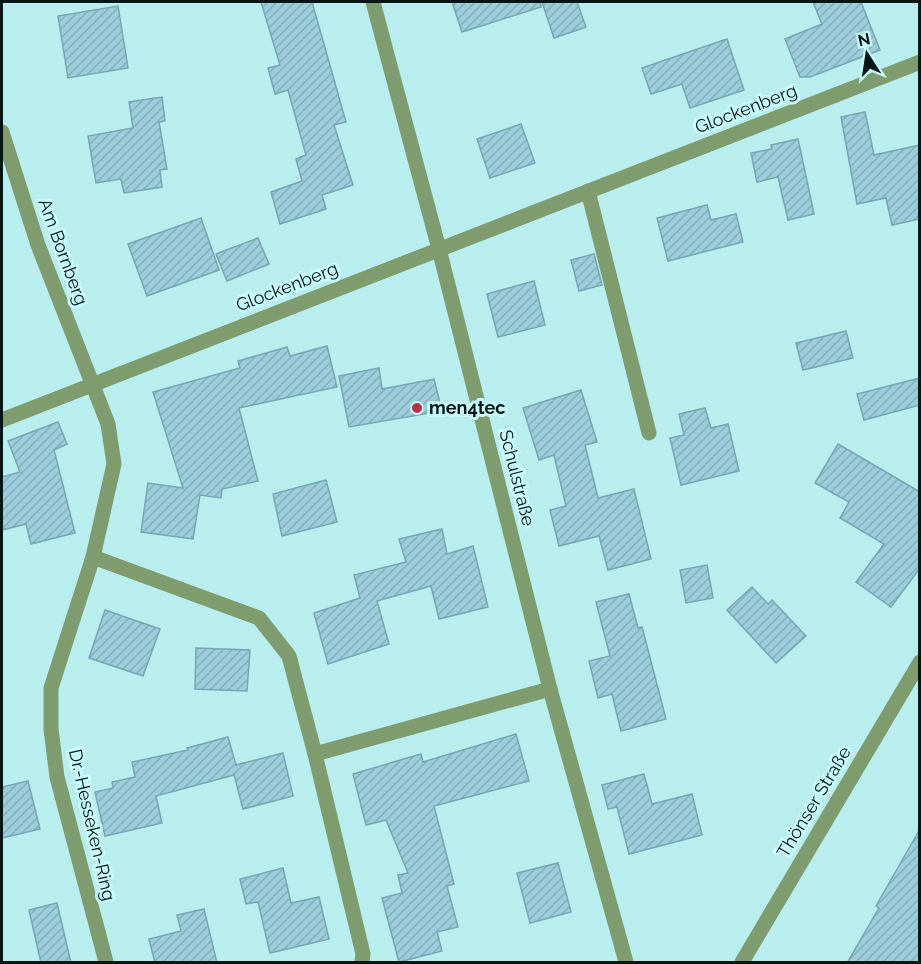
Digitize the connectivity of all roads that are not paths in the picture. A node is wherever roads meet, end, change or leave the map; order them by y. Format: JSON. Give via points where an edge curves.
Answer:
{"nodes":[{"id":1,"x":373,"y":2,"type":"edge"},
{"id":2,"x":920,"y":62,"type":"edge"},
{"id":3,"x":2,"y":132,"type":"edge"},
{"id":4,"x":588,"y":191,"type":"junction"},
{"id":5,"x":439,"y":249,"type":"junction"},
{"id":6,"x":92,"y":384,"type":"junction"},
{"id":7,"x":2,"y":420,"type":"edge"},
{"id":8,"x":649,"y":433,"type":"dead end"},
{"id":9,"x":93,"y":557,"type":"junction"},
{"id":10,"x":920,"y":662,"type":"edge"},
{"id":11,"x":550,"y":689,"type":"junction"},
{"id":12,"x":315,"y":754,"type":"junction"},
{"id":13,"x":106,"y":963,"type":"edge"},
{"id":14,"x":362,"y":963,"type":"edge"},
{"id":15,"x":626,"y":963,"type":"edge"},
{"id":16,"x":742,"y":963,"type":"edge"}],
"edges":[{"from":1,"to":5,"type":"street","name":"Schulstraße"},
{"from":2,"to":4,"type":"street","name":"Glockenberg"},
{"from":3,"to":6,"type":"street","name":"Am Bornberg","via":[[38,245]]},
{"from":4,"to":5,"type":"street","name":"Glockenberg"},
{"from":4,"to":8,"type":"street"},
{"from":5,"to":6,"type":"street","name":"Glockenberg"},
{"from":5,"to":11,"type":"street","name":"Schulstraße"},
{"from":6,"to":7,"type":"street","name":"Glockenberg"},
{"from":6,"to":9,"type":"street","name":"Dr.-Hesseken-Ring","via":[[108,424],[114,464]]},
{"from":9,"to":12,"type":"street","via":[[259,618],[289,656]]},
{"from":9,"to":13,"type":"street","name":"Dr.-Hesseken-Ring","via":[[51,688],[51,729],[57,777]]},
{"from":10,"to":16,"type":"street","name":"Thönser Straße"},
{"from":11,"to":12,"type":"street"},
{"from":11,"to":15,"type":"street","name":"Schulstraße"},
{"from":12,"to":14,"type":"street"}]}
